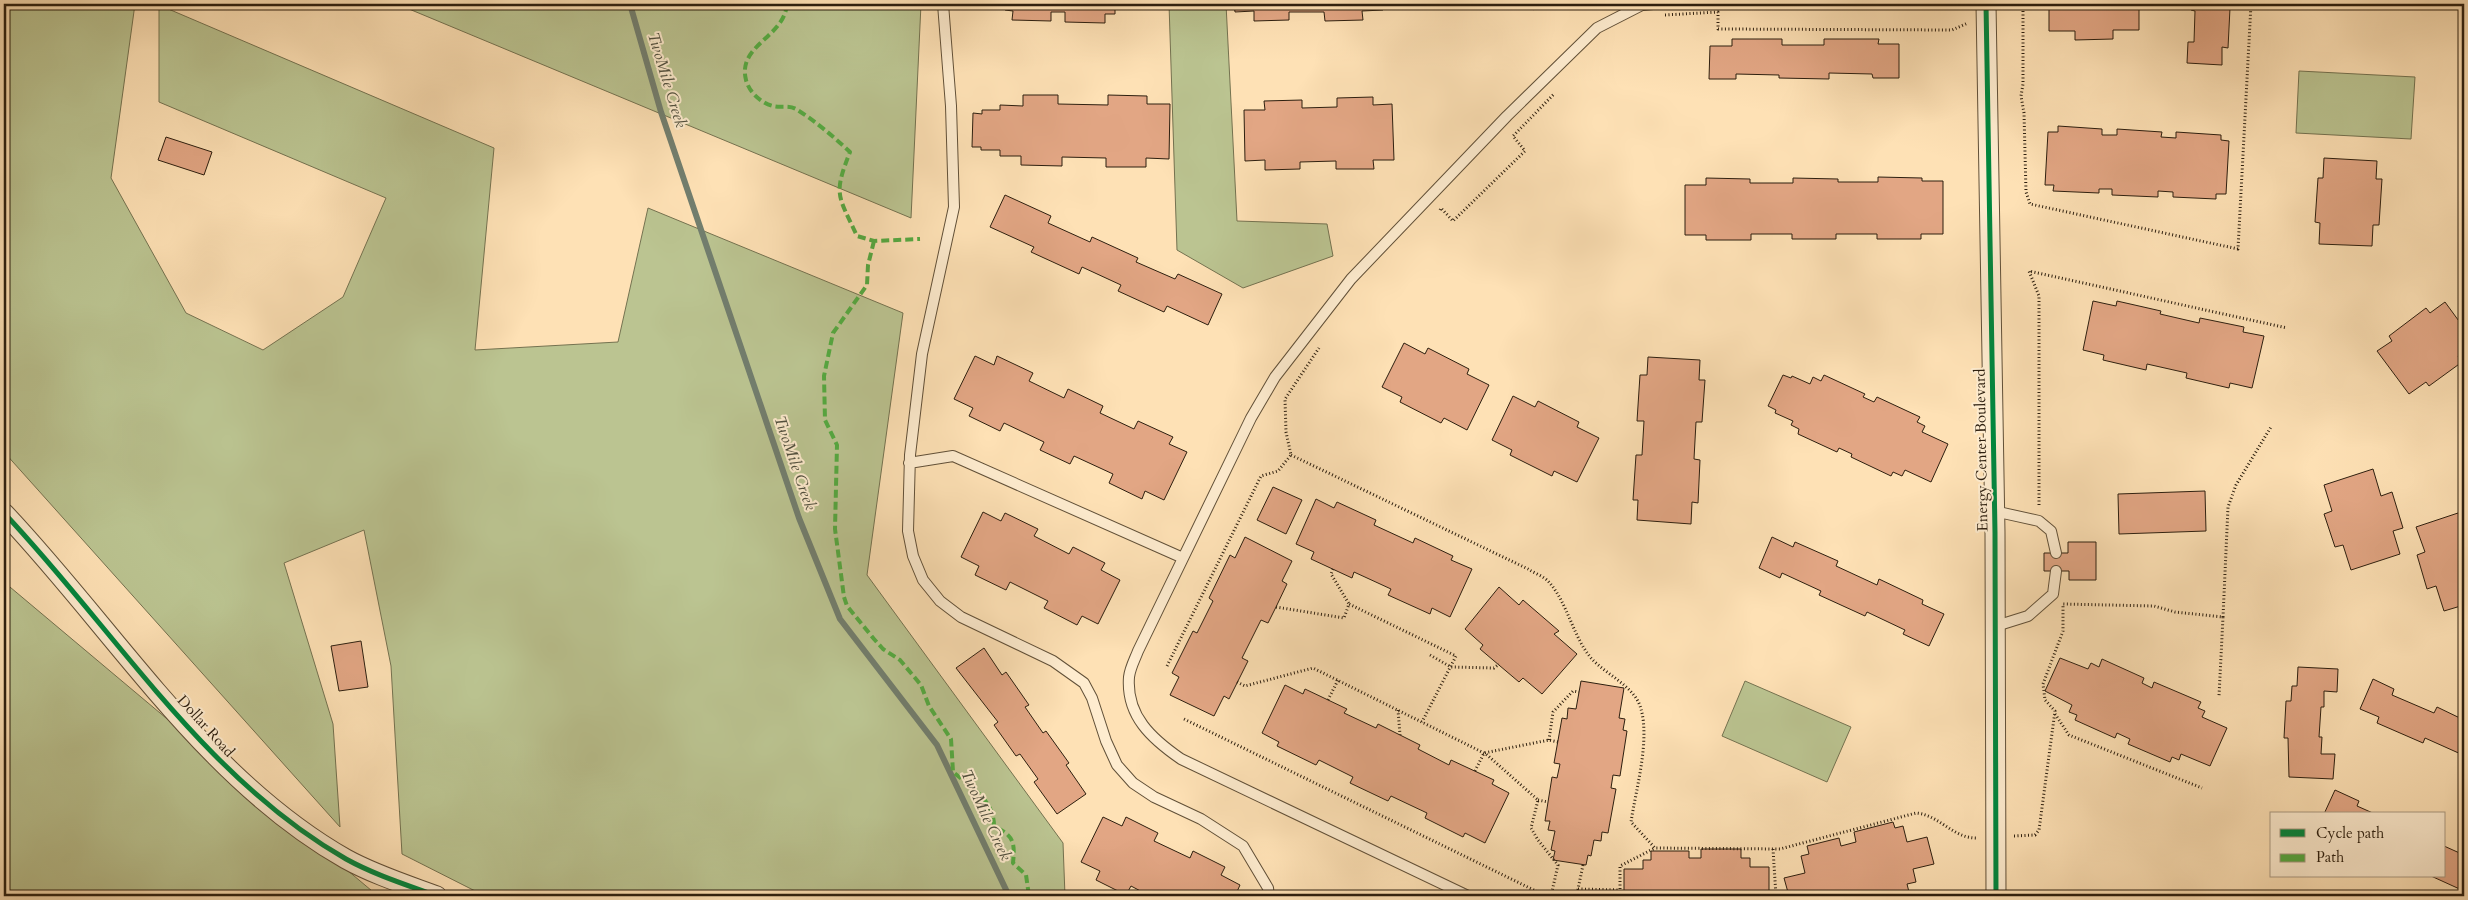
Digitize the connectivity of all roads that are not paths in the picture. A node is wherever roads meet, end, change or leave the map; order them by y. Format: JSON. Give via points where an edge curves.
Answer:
{"nodes":[{"id":1,"x":943,"y":4,"type":"edge"},
{"id":2,"x":1653,"y":4,"type":"edge"},
{"id":3,"x":1987,"y":10,"type":"edge"},
{"id":4,"x":909,"y":463,"type":"junction"},
{"id":5,"x":1994,"y":511,"type":"junction"},
{"id":6,"x":4,"y":513,"type":"edge"},
{"id":7,"x":2056,"y":553,"type":"dead end"},
{"id":8,"x":1183,"y":558,"type":"junction"},
{"id":9,"x":2056,"y":570,"type":"dead end"},
{"id":10,"x":1996,"y":626,"type":"junction"},
{"id":11,"x":438,"y":896,"type":"edge"},
{"id":12,"x":1268,"y":896,"type":"edge"},
{"id":13,"x":1468,"y":896,"type":"edge"},
{"id":14,"x":1996,"y":896,"type":"edge"}],
"edges":[{"from":1,"to":4,"type":"lane","via":[[954,207],[922,354]]},
{"from":2,"to":8,"type":"lane","via":[[1642,5],[1597,28],[1507,116],[1352,279],[1275,377],[1250,418]]},
{"from":3,"to":5,"type":"street","name":"Energy Center Boulevard"},
{"from":4,"to":8,"type":"lane","via":[[953,456]]},
{"from":4,"to":12,"type":"lane","via":[[908,531],[913,556],[924,580],[940,601],[976,625],[1052,661],[1084,683],[1106,741],[1133,783],[1154,797],[1201,819],[1243,846],[1268,888]]},
{"from":5,"to":7,"type":"lane","via":[[2038,521],[2051,531]]},
{"from":5,"to":10,"type":"street","name":"Energy Center Boulevard"},
{"from":6,"to":11,"type":"street","name":"Dollar Road","via":[[205,746],[261,799],[346,858],[392,880]]},
{"from":8,"to":13,"type":"lane","via":[[1129,676],[1130,704],[1144,729],[1181,759]]},
{"from":9,"to":10,"type":"lane","via":[[2054,594],[2028,616]]},
{"from":10,"to":14,"type":"street","name":"Energy Center Boulevard"}]}
